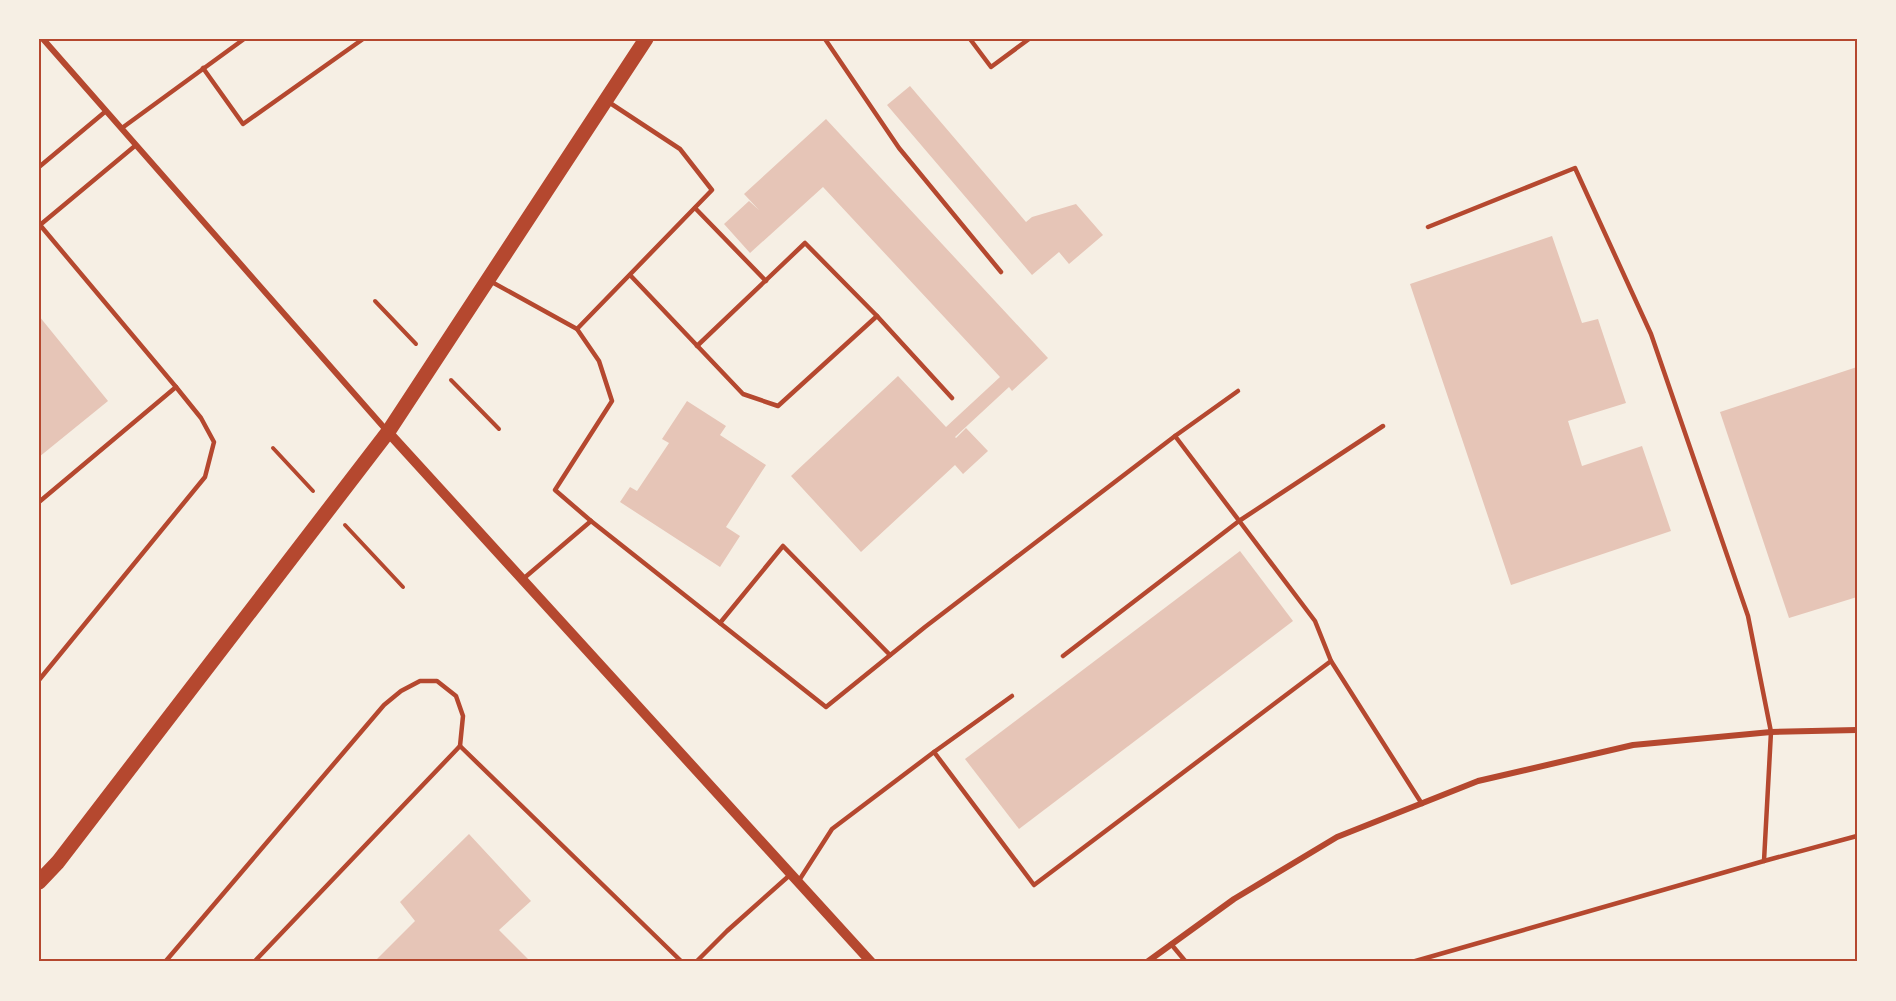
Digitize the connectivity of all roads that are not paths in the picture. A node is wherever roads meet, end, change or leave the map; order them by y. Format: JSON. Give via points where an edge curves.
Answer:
{"nodes":[{"id":1,"x":43,"y":39,"type":"edge"},
{"id":2,"x":244,"y":39,"type":"edge"},
{"id":3,"x":363,"y":39,"type":"edge"},
{"id":4,"x":646,"y":39,"type":"edge"},
{"id":5,"x":825,"y":39,"type":"edge"},
{"id":6,"x":970,"y":39,"type":"edge"},
{"id":7,"x":1029,"y":39,"type":"edge"},
{"id":8,"x":203,"y":69,"type":"junction"},
{"id":9,"x":606,"y":100,"type":"junction"},
{"id":10,"x":106,"y":111,"type":"junction"},
{"id":11,"x":122,"y":128,"type":"junction"},
{"id":12,"x":136,"y":145,"type":"junction"},
{"id":13,"x":39,"y":167,"type":"edge"},
{"id":14,"x":695,"y":208,"type":"junction"},
{"id":15,"x":40,"y":226,"type":"edge"},
{"id":16,"x":1428,"y":228,"type":"dead end"},
{"id":17,"x":1001,"y":272,"type":"dead end"},
{"id":18,"x":630,"y":275,"type":"junction"},
{"id":19,"x":488,"y":280,"type":"junction"},
{"id":20,"x":766,"y":281,"type":"junction"},
{"id":21,"x":877,"y":316,"type":"junction"},
{"id":22,"x":577,"y":329,"type":"junction"},
{"id":23,"x":697,"y":346,"type":"junction"},
{"id":24,"x":176,"y":387,"type":"junction"},
{"id":25,"x":1238,"y":391,"type":"dead end"},
{"id":26,"x":952,"y":398,"type":"dead end"},
{"id":27,"x":1383,"y":426,"type":"dead end"},
{"id":28,"x":388,"y":432,"type":"junction"},
{"id":29,"x":1174,"y":436,"type":"junction"},
{"id":30,"x":39,"y":502,"type":"edge"},
{"id":31,"x":591,"y":520,"type":"junction"},
{"id":32,"x":1239,"y":521,"type":"junction"},
{"id":33,"x":523,"y":579,"type":"junction"},
{"id":34,"x":720,"y":623,"type":"junction"},
{"id":35,"x":890,"y":655,"type":"junction"},
{"id":36,"x":1063,"y":656,"type":"dead end"},
{"id":37,"x":1332,"y":661,"type":"junction"},
{"id":38,"x":39,"y":680,"type":"edge"},
{"id":39,"x":1012,"y":696,"type":"dead end"},
{"id":40,"x":1857,"y":730,"type":"edge"},
{"id":41,"x":1771,"y":732,"type":"junction"},
{"id":42,"x":460,"y":746,"type":"junction"},
{"id":43,"x":934,"y":752,"type":"junction"},
{"id":44,"x":1422,"y":804,"type":"junction"},
{"id":45,"x":1857,"y":836,"type":"edge"},
{"id":46,"x":1764,"y":861,"type":"junction"},
{"id":47,"x":794,"y":878,"type":"junction"},
{"id":48,"x":39,"y":882,"type":"edge"},
{"id":49,"x":1171,"y":944,"type":"junction"},
{"id":50,"x":165,"y":962,"type":"edge"},
{"id":51,"x":254,"y":962,"type":"edge"},
{"id":52,"x":682,"y":962,"type":"edge"},
{"id":53,"x":696,"y":962,"type":"edge"},
{"id":54,"x":871,"y":962,"type":"edge"},
{"id":55,"x":1147,"y":962,"type":"edge"},
{"id":56,"x":1186,"y":962,"type":"edge"},
{"id":57,"x":1412,"y":962,"type":"edge"}],
"edges":[{"from":1,"to":10,"type":"street"},
{"from":2,"to":8,"type":"lane"},
{"from":3,"to":8,"type":"lane","via":[[243,124]]},
{"from":4,"to":9,"type":"main road"},
{"from":5,"to":17,"type":"lane","via":[[899,148]]},
{"from":6,"to":7,"type":"lane","via":[[991,67]]},
{"from":8,"to":11,"type":"lane"},
{"from":9,"to":14,"type":"lane","via":[[680,149],[712,190]]},
{"from":9,"to":19,"type":"main road"},
{"from":10,"to":11,"type":"street"},
{"from":10,"to":13,"type":"lane"},
{"from":11,"to":12,"type":"street"},
{"from":12,"to":15,"type":"lane"},
{"from":12,"to":28,"type":"street"},
{"from":14,"to":18,"type":"lane"},
{"from":14,"to":20,"type":"lane"},
{"from":15,"to":24,"type":"lane"},
{"from":16,"to":41,"type":"lane","via":[[1575,168],[1655,345],[1748,616]]},
{"from":18,"to":22,"type":"lane"},
{"from":18,"to":23,"type":"lane"},
{"from":19,"to":22,"type":"lane"},
{"from":19,"to":28,"type":"main road"},
{"from":20,"to":21,"type":"lane","via":[[805,243]]},
{"from":20,"to":23,"type":"lane"},
{"from":21,"to":23,"type":"lane","via":[[778,406],[743,394]]},
{"from":21,"to":26,"type":"lane"},
{"from":22,"to":31,"type":"lane","via":[[599,361],[612,401],[555,490]]},
{"from":24,"to":30,"type":"lane"},
{"from":24,"to":38,"type":"lane","via":[[214,442],[205,477]]},
{"from":25,"to":29,"type":"lane"},
{"from":27,"to":32,"type":"lane"},
{"from":28,"to":33,"type":"street"},
{"from":28,"to":48,"type":"main road"},
{"from":29,"to":32,"type":"lane"},
{"from":29,"to":35,"type":"lane"},
{"from":31,"to":33,"type":"lane"},
{"from":31,"to":34,"type":"lane"},
{"from":32,"to":36,"type":"lane"},
{"from":32,"to":37,"type":"lane","via":[[1315,621]]},
{"from":33,"to":47,"type":"street"},
{"from":34,"to":35,"type":"lane","via":[[826,707]]},
{"from":34,"to":35,"type":"lane","via":[[783,546]]},
{"from":37,"to":43,"type":"lane","via":[[1034,885]]},
{"from":37,"to":44,"type":"lane"},
{"from":39,"to":43,"type":"lane"},
{"from":40,"to":41,"type":"street"},
{"from":41,"to":44,"type":"street","via":[[1633,745],[1478,781]]},
{"from":41,"to":46,"type":"lane"},
{"from":42,"to":50,"type":"lane","via":[[463,716],[456,696],[437,681],[420,681],[401,691],[384,705]]},
{"from":42,"to":51,"type":"lane"},
{"from":42,"to":52,"type":"lane"},
{"from":43,"to":47,"type":"lane","via":[[832,829]]},
{"from":44,"to":49,"type":"street","via":[[1337,837],[1234,898]]},
{"from":45,"to":46,"type":"lane"},
{"from":46,"to":57,"type":"lane"},
{"from":47,"to":53,"type":"lane","via":[[727,931]]},
{"from":47,"to":54,"type":"street"},
{"from":49,"to":55,"type":"street"},
{"from":49,"to":56,"type":"lane"}]}
